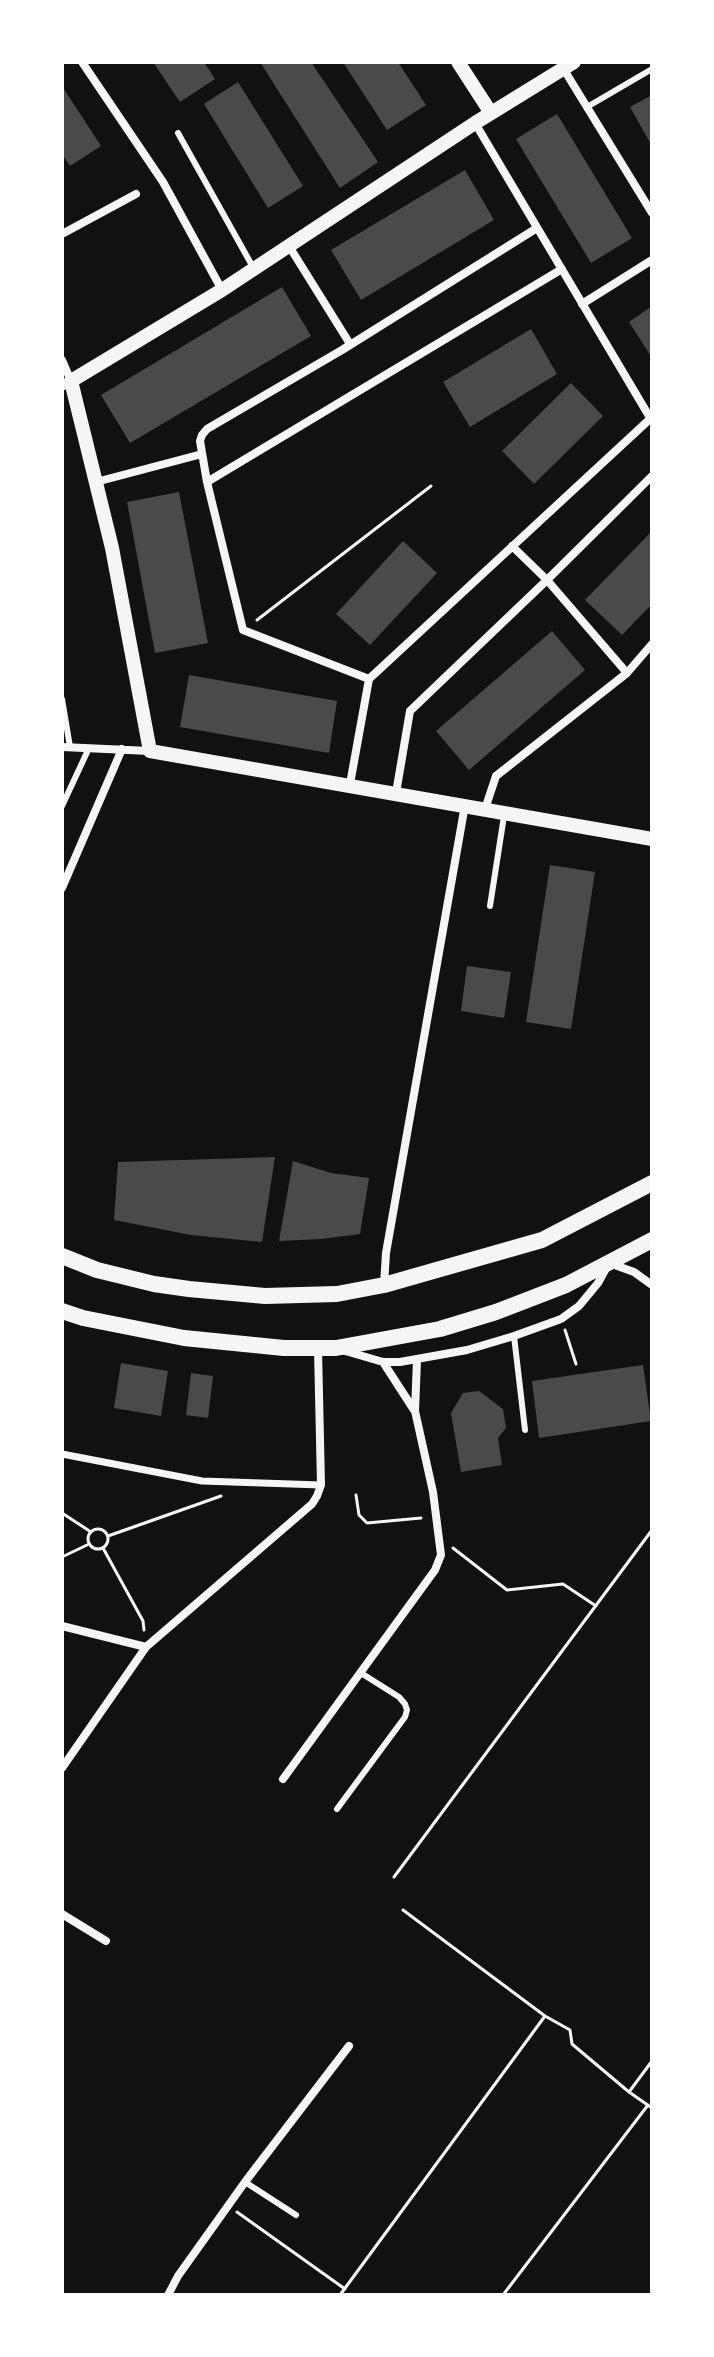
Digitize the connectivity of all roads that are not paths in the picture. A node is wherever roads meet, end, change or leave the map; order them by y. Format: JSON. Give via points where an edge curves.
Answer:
{"nodes":[{"id":1,"x":82,"y":62,"type":"edge"},
{"id":2,"x":458,"y":62,"type":"edge"},
{"id":3,"x":568,"y":65,"type":"edge"},
{"id":4,"x":652,"y":69,"type":"edge"},
{"id":5,"x":587,"y":107,"type":"junction"},
{"id":6,"x":491,"y":113,"type":"junction"},
{"id":7,"x":475,"y":123,"type":"junction"},
{"id":8,"x":178,"y":133,"type":"dead end"},
{"id":9,"x":136,"y":194,"type":"dead end"},
{"id":10,"x":652,"y":213,"type":"edge"},
{"id":11,"x":537,"y":228,"type":"junction"},
{"id":12,"x":62,"y":234,"type":"edge"},
{"id":13,"x":289,"y":246,"type":"junction"},
{"id":14,"x":652,"y":260,"type":"edge"},
{"id":15,"x":254,"y":269,"type":"junction"},
{"id":16,"x":562,"y":269,"type":"junction"},
{"id":17,"x":222,"y":290,"type":"junction"},
{"id":18,"x":582,"y":304,"type":"junction"},
{"id":19,"x":350,"y":344,"type":"junction"},
{"id":20,"x":62,"y":360,"type":"edge"},
{"id":21,"x":67,"y":384,"type":"edge"},
{"id":22,"x":651,"y":420,"type":"edge"},
{"id":23,"x":202,"y":454,"type":"junction"},
{"id":24,"x":652,"y":476,"type":"edge"},
{"id":25,"x":96,"y":482,"type":"junction"},
{"id":26,"x":207,"y":482,"type":"junction"},
{"id":27,"x":512,"y":546,"type":"junction"},
{"id":28,"x":547,"y":580,"type":"junction"},
{"id":29,"x":652,"y":644,"type":"edge"},
{"id":30,"x":627,"y":673,"type":"junction"},
{"id":31,"x":369,"y":679,"type":"junction"},
{"id":32,"x":62,"y":699,"type":"edge"},
{"id":33,"x":66,"y":747,"type":"edge"},
{"id":34,"x":89,"y":748,"type":"junction"},
{"id":35,"x":122,"y":749,"type":"junction"},
{"id":36,"x":150,"y":751,"type":"junction"},
{"id":37,"x":350,"y":784,"type":"junction"},
{"id":38,"x":396,"y":793,"type":"junction"},
{"id":39,"x":465,"y":805,"type":"junction"},
{"id":40,"x":62,"y":806,"type":"edge"},
{"id":41,"x":485,"y":809,"type":"junction"},
{"id":42,"x":504,"y":812,"type":"junction"},
{"id":43,"x":652,"y":839,"type":"edge"},
{"id":44,"x":62,"y":888,"type":"edge"},
{"id":45,"x":490,"y":906,"type":"dead end"},
{"id":46,"x":652,"y":1183,"type":"edge"},
{"id":47,"x":652,"y":1240,"type":"edge"},
{"id":48,"x":62,"y":1256,"type":"edge"},
{"id":49,"x":609,"y":1263,"type":"junction"},
{"id":50,"x":384,"y":1285,"type":"junction"},
{"id":51,"x":652,"y":1285,"type":"edge"},
{"id":52,"x":62,"y":1311,"type":"edge"},
{"id":53,"x":514,"y":1336,"type":"junction"},
{"id":54,"x":336,"y":1348,"type":"junction"},
{"id":55,"x":318,"y":1349,"type":"junction"},
{"id":56,"x":417,"y":1360,"type":"junction"},
{"id":57,"x":383,"y":1362,"type":"junction"},
{"id":58,"x":415,"y":1411,"type":"junction"},
{"id":59,"x":525,"y":1430,"type":"dead end"},
{"id":60,"x":62,"y":1454,"type":"edge"},
{"id":61,"x":321,"y":1485,"type":"junction"},
{"id":62,"x":62,"y":1626,"type":"edge"},
{"id":63,"x":146,"y":1647,"type":"junction"},
{"id":64,"x":361,"y":1673,"type":"junction"},
{"id":65,"x":62,"y":1768,"type":"edge"},
{"id":66,"x":283,"y":1779,"type":"dead end"},
{"id":67,"x":337,"y":1809,"type":"dead end"},
{"id":68,"x":62,"y":1914,"type":"edge"},
{"id":69,"x":106,"y":1941,"type":"dead end"},
{"id":70,"x":349,"y":2046,"type":"dead end"},
{"id":71,"x":245,"y":2182,"type":"junction"},
{"id":72,"x":296,"y":2215,"type":"dead end"},
{"id":73,"x":168,"y":2295,"type":"edge"}],
"edges":[{"from":1,"to":17,"type":"street","via":[[163,182]]},
{"from":2,"to":6,"type":"street"},
{"from":3,"to":5,"type":"street"},
{"from":3,"to":6,"type":"street"},
{"from":4,"to":5,"type":"lane"},
{"from":5,"to":10,"type":"street"},
{"from":6,"to":7,"type":"street"},
{"from":7,"to":11,"type":"street"},
{"from":7,"to":13,"type":"street"},
{"from":8,"to":15,"type":"lane"},
{"from":9,"to":12,"type":"street"},
{"from":11,"to":16,"type":"street"},
{"from":11,"to":19,"type":"street"},
{"from":13,"to":15,"type":"street"},
{"from":13,"to":19,"type":"street"},
{"from":14,"to":18,"type":"street"},
{"from":15,"to":17,"type":"street"},
{"from":16,"to":18,"type":"street"},
{"from":16,"to":26,"type":"street"},
{"from":17,"to":21,"type":"street"},
{"from":18,"to":22,"type":"street"},
{"from":19,"to":23,"type":"street","via":[[207,429],[200,441]]},
{"from":20,"to":21,"type":"street"},
{"from":21,"to":25,"type":"street"},
{"from":22,"to":27,"type":"street"},
{"from":23,"to":25,"type":"street"},
{"from":23,"to":26,"type":"street"},
{"from":24,"to":28,"type":"street"},
{"from":25,"to":36,"type":"street"},
{"from":26,"to":31,"type":"street","via":[[243,630]]},
{"from":27,"to":28,"type":"street"},
{"from":27,"to":31,"type":"street"},
{"from":28,"to":30,"type":"street"},
{"from":28,"to":38,"type":"street","via":[[410,711]]},
{"from":29,"to":30,"type":"street"},
{"from":30,"to":41,"type":"street","via":[[496,776]]},
{"from":31,"to":37,"type":"street"},
{"from":32,"to":33,"type":"lane"},
{"from":33,"to":34,"type":"street"},
{"from":34,"to":35,"type":"street"},
{"from":34,"to":40,"type":"lane"},
{"from":35,"to":36,"type":"street"},
{"from":35,"to":44,"type":"street"},
{"from":36,"to":37,"type":"street"},
{"from":37,"to":38,"type":"street"},
{"from":38,"to":39,"type":"street"},
{"from":39,"to":41,"type":"street"},
{"from":39,"to":50,"type":"street"},
{"from":41,"to":42,"type":"street"},
{"from":42,"to":43,"type":"street"},
{"from":42,"to":45,"type":"lane"},
{"from":46,"to":50,"type":"main road","via":[[542,1240]]},
{"from":47,"to":49,"type":"main road"},
{"from":48,"to":50,"type":"main road","via":[[154,1284],[220,1292],[298,1296]]},
{"from":49,"to":51,"type":"street"},
{"from":49,"to":53,"type":"street","via":[[579,1306],[561,1319]]},
{"from":49,"to":54,"type":"main road","via":[[496,1312],[440,1329]]},
{"from":52,"to":55,"type":"main road","via":[[170,1336]]},
{"from":53,"to":56,"type":"street"},
{"from":53,"to":59,"type":"lane"},
{"from":54,"to":55,"type":"main road"},
{"from":54,"to":57,"type":"street"},
{"from":55,"to":61,"type":"street"},
{"from":56,"to":57,"type":"street"},
{"from":56,"to":58,"type":"street"},
{"from":57,"to":58,"type":"street"},
{"from":58,"to":64,"type":"street","via":[[441,1555]]},
{"from":60,"to":61,"type":"street","via":[[202,1481]]},
{"from":61,"to":63,"type":"street","via":[[312,1504]]},
{"from":62,"to":63,"type":"street"},
{"from":63,"to":65,"type":"street"},
{"from":64,"to":66,"type":"street"},
{"from":64,"to":67,"type":"lane","via":[[399,1697],[407,1710]]},
{"from":68,"to":69,"type":"street"},
{"from":70,"to":71,"type":"street"},
{"from":71,"to":72,"type":"lane"},
{"from":71,"to":73,"type":"street"}]}
